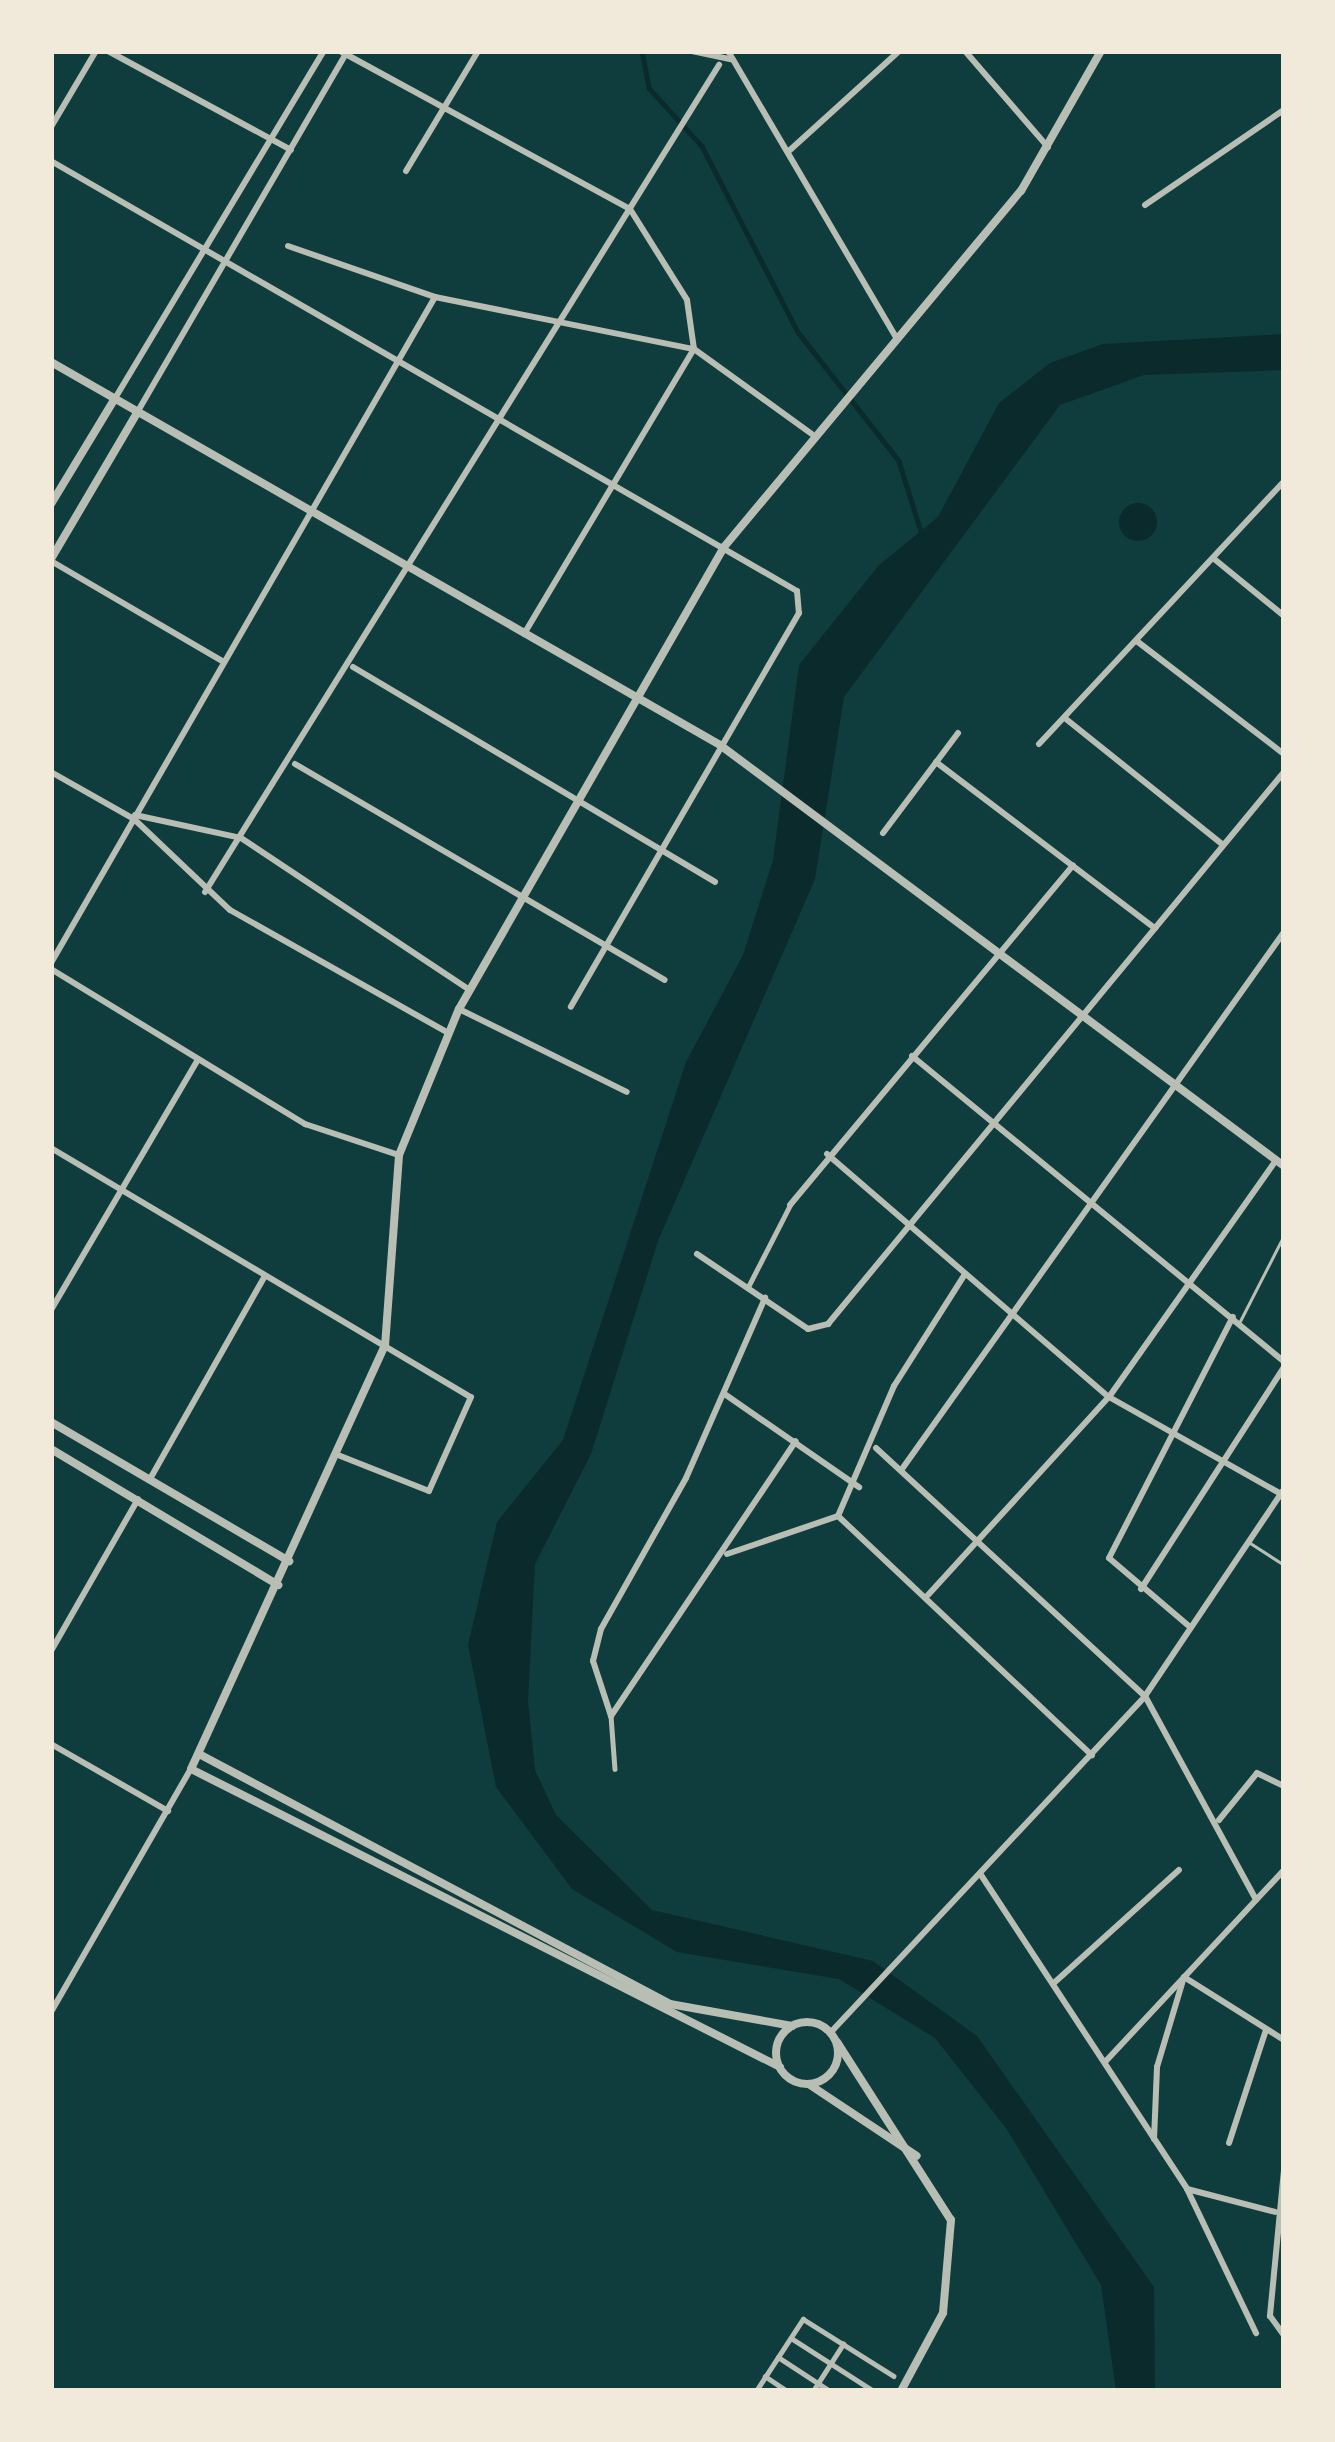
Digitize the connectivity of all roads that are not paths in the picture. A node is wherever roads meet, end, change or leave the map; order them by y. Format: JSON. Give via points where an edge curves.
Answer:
{"nodes":[{"id":1,"x":96,"y":51,"type":"edge"},
{"id":2,"x":108,"y":51,"type":"edge"},
{"id":3,"x":324,"y":51,"type":"edge"},
{"id":4,"x":478,"y":51,"type":"edge"},
{"id":5,"x":692,"y":51,"type":"edge"},
{"id":6,"x":898,"y":51,"type":"edge"},
{"id":7,"x":965,"y":51,"type":"edge"},
{"id":8,"x":1101,"y":51,"type":"edge"},
{"id":9,"x":344,"y":52,"type":"edge"},
{"id":10,"x":729,"y":55,"type":"edge"},
{"id":11,"x":719,"y":65,"type":"junction"},
{"id":12,"x":442,"y":109,"type":"junction"},
{"id":13,"x":1284,"y":110,"type":"edge"},
{"id":14,"x":51,"y":128,"type":"edge"},
{"id":15,"x":269,"y":141,"type":"junction"},
{"id":16,"x":1048,"y":147,"type":"junction"},
{"id":17,"x":291,"y":150,"type":"junction"},
{"id":18,"x":790,"y":150,"type":"junction"},
{"id":19,"x":51,"y":160,"type":"edge"},
{"id":20,"x":406,"y":171,"type":"dead end"},
{"id":21,"x":1145,"y":205,"type":"dead end"},
{"id":22,"x":630,"y":209,"type":"junction"},
{"id":23,"x":288,"y":246,"type":"dead end"},
{"id":24,"x":206,"y":249,"type":"junction"},
{"id":25,"x":226,"y":259,"type":"junction"},
{"id":26,"x":436,"y":297,"type":"junction"},
{"id":27,"x":566,"y":320,"type":"junction"},
{"id":28,"x":896,"y":337,"type":"junction"},
{"id":29,"x":694,"y":349,"type":"junction"},
{"id":30,"x":400,"y":358,"type":"junction"},
{"id":31,"x":51,"y":362,"type":"edge"},
{"id":32,"x":114,"y":400,"type":"junction"},
{"id":33,"x":137,"y":412,"type":"junction"},
{"id":34,"x":506,"y":419,"type":"junction"},
{"id":35,"x":812,"y":434,"type":"junction"},
{"id":36,"x":1284,"y":481,"type":"edge"},
{"id":37,"x":613,"y":482,"type":"junction"},
{"id":38,"x":51,"y":504,"type":"edge"},
{"id":39,"x":310,"y":512,"type":"junction"},
{"id":40,"x":724,"y":547,"type":"junction"},
{"id":41,"x":1213,"y":559,"type":"junction"},
{"id":42,"x":51,"y":560,"type":"edge"},
{"id":43,"x":410,"y":572,"type":"junction"},
{"id":44,"x":1284,"y":616,"type":"edge"},
{"id":45,"x":523,"y":636,"type":"junction"},
{"id":46,"x":1138,"y":642,"type":"junction"},
{"id":47,"x":224,"y":663,"type":"junction"},
{"id":48,"x":352,"y":667,"type":"junction"},
{"id":49,"x":638,"y":703,"type":"junction"},
{"id":50,"x":1066,"y":719,"type":"junction"},
{"id":51,"x":958,"y":733,"type":"dead end"},
{"id":52,"x":1039,"y":744,"type":"dead end"},
{"id":53,"x":721,"y":746,"type":"junction"},
{"id":54,"x":1284,"y":754,"type":"edge"},
{"id":55,"x":937,"y":762,"type":"junction"},
{"id":56,"x":294,"y":763,"type":"junction"},
{"id":57,"x":51,"y":772,"type":"edge"},
{"id":58,"x":1284,"y":772,"type":"edge"},
{"id":59,"x":581,"y":802,"type":"junction"},
{"id":60,"x":134,"y":817,"type":"junction"},
{"id":61,"x":883,"y":833,"type":"dead end"},
{"id":62,"x":241,"y":838,"type":"junction"},
{"id":63,"x":1223,"y":845,"type":"junction"},
{"id":64,"x":663,"y":851,"type":"junction"},
{"id":65,"x":1073,"y":865,"type":"junction"},
{"id":66,"x":715,"y":882,"type":"dead end"},
{"id":67,"x":205,"y":892,"type":"junction"},
{"id":68,"x":526,"y":897,"type":"junction"},
{"id":69,"x":1155,"y":928,"type":"junction"},
{"id":70,"x":1284,"y":932,"type":"edge"},
{"id":71,"x":607,"y":946,"type":"junction"},
{"id":72,"x":1001,"y":952,"type":"junction"},
{"id":73,"x":51,"y":966,"type":"edge"},
{"id":74,"x":664,"y":980,"type":"dead end"},
{"id":75,"x":470,"y":990,"type":"junction"},
{"id":76,"x":571,"y":1007,"type":"dead end"},
{"id":77,"x":459,"y":1009,"type":"junction"},
{"id":78,"x":1082,"y":1014,"type":"junction"},
{"id":79,"x":448,"y":1034,"type":"junction"},
{"id":80,"x":912,"y":1057,"type":"junction"},
{"id":81,"x":197,"y":1061,"type":"junction"},
{"id":82,"x":1169,"y":1085,"type":"junction"},
{"id":83,"x":627,"y":1092,"type":"dead end"},
{"id":84,"x":994,"y":1122,"type":"junction"},
{"id":85,"x":51,"y":1148,"type":"edge"},
{"id":86,"x":826,"y":1154,"type":"junction"},
{"id":87,"x":399,"y":1155,"type":"junction"},
{"id":88,"x":1280,"y":1163,"type":"edge"},
{"id":89,"x":120,"y":1190,"type":"junction"},
{"id":90,"x":1085,"y":1201,"type":"junction"},
{"id":91,"x":790,"y":1204,"type":"joint"},
{"id":92,"x":910,"y":1223,"type":"junction"},
{"id":93,"x":1284,"y":1235,"type":"edge"},
{"id":94,"x":697,"y":1254,"type":"dead end"},
{"id":95,"x":964,"y":1274,"type":"junction"},
{"id":96,"x":265,"y":1276,"type":"junction"},
{"id":97,"x":1189,"y":1281,"type":"junction"},
{"id":98,"x":748,"y":1287,"type":"junction"},
{"id":99,"x":765,"y":1298,"type":"junction"},
{"id":100,"x":51,"y":1310,"type":"edge"},
{"id":101,"x":1008,"y":1312,"type":"junction"},
{"id":102,"x":1236,"y":1320,"type":"junction"},
{"id":103,"x":385,"y":1346,"type":"junction"},
{"id":104,"x":1284,"y":1364,"type":"edge"},
{"id":105,"x":726,"y":1395,"type":"junction"},
{"id":106,"x":1109,"y":1397,"type":"junction"},
{"id":107,"x":51,"y":1422,"type":"edge"},
{"id":108,"x":1169,"y":1433,"type":"junction"},
{"id":109,"x":796,"y":1441,"type":"junction"},
{"id":110,"x":876,"y":1448,"type":"junction"},
{"id":111,"x":51,"y":1449,"type":"edge"},
{"id":112,"x":338,"y":1455,"type":"junction"},
{"id":113,"x":1221,"y":1462,"type":"junction"},
{"id":114,"x":902,"y":1469,"type":"junction"},
{"id":115,"x":150,"y":1479,"type":"junction"},
{"id":116,"x":859,"y":1487,"type":"junction"},
{"id":117,"x":1282,"y":1491,"type":"edge"},
{"id":118,"x":138,"y":1499,"type":"junction"},
{"id":119,"x":838,"y":1516,"type":"junction"},
{"id":120,"x":979,"y":1536,"type":"junction"},
{"id":121,"x":1248,"y":1542,"type":"junction"},
{"id":122,"x":724,"y":1556,"type":"junction"},
{"id":123,"x":289,"y":1561,"type":"junction"},
{"id":124,"x":1284,"y":1565,"type":"edge"},
{"id":125,"x":278,"y":1585,"type":"junction"},
{"id":126,"x":1142,"y":1589,"type":"junction"},
{"id":127,"x":928,"y":1594,"type":"junction"},
{"id":128,"x":1190,"y":1627,"type":"junction"},
{"id":129,"x":51,"y":1652,"type":"edge"},
{"id":130,"x":1145,"y":1696,"type":"junction"},
{"id":131,"x":611,"y":1716,"type":"junction"},
{"id":132,"x":51,"y":1744,"type":"edge"},
{"id":133,"x":199,"y":1754,"type":"junction"},
{"id":134,"x":1092,"y":1755,"type":"junction"},
{"id":135,"x":191,"y":1769,"type":"junction"},
{"id":136,"x":615,"y":1769,"type":"dead end"},
{"id":137,"x":1284,"y":1786,"type":"edge"},
{"id":138,"x":169,"y":1812,"type":"junction"},
{"id":139,"x":1219,"y":1820,"type":"junction"},
{"id":140,"x":1179,"y":1870,"type":"dead end"},
{"id":141,"x":1284,"y":1870,"type":"edge"},
{"id":142,"x":981,"y":1875,"type":"junction"},
{"id":143,"x":1256,"y":1900,"type":"junction"},
{"id":144,"x":1184,"y":1976,"type":"junction"},
{"id":145,"x":1055,"y":1982,"type":"junction"},
{"id":146,"x":51,"y":2012,"type":"edge"},
{"id":147,"x":792,"y":2026,"type":"junction"},
{"id":148,"x":1266,"y":2030,"type":"junction"},
{"id":149,"x":831,"y":2032,"type":"junction"},
{"id":150,"x":1283,"y":2037,"type":"edge"},
{"id":151,"x":837,"y":2042,"type":"junction"},
{"id":152,"x":1105,"y":2062,"type":"junction"},
{"id":153,"x":780,"y":2068,"type":"junction"},
{"id":154,"x":808,"y":2084,"type":"junction"},
{"id":155,"x":1154,"y":2139,"type":"junction"},
{"id":156,"x":1228,"y":2143,"type":"dead end"},
{"id":157,"x":922,"y":2161,"type":"junction"},
{"id":158,"x":1284,"y":2170,"type":"edge"},
{"id":159,"x":1187,"y":2189,"type":"junction"},
{"id":160,"x":1275,"y":2212,"type":"junction"},
{"id":161,"x":1256,"y":2333,"type":"dead end"},
{"id":162,"x":1284,"y":2336,"type":"edge"},
{"id":163,"x":791,"y":2338,"type":"junction"},
{"id":164,"x":843,"y":2344,"type":"junction"},
{"id":165,"x":778,"y":2357,"type":"junction"},
{"id":166,"x":831,"y":2364,"type":"junction"},
{"id":167,"x":765,"y":2376,"type":"junction"},
{"id":168,"x":894,"y":2376,"type":"dead end"},
{"id":169,"x":818,"y":2384,"type":"junction"},
{"id":170,"x":756,"y":2391,"type":"edge"},
{"id":171,"x":788,"y":2391,"type":"edge"},
{"id":172,"x":813,"y":2391,"type":"edge"},
{"id":173,"x":830,"y":2391,"type":"edge"},
{"id":174,"x":874,"y":2391,"type":"edge"},
{"id":175,"x":901,"y":2391,"type":"edge"}],
"edges":[{"from":1,"to":14,"type":"street"},
{"from":2,"to":15,"type":"street"},
{"from":3,"to":15,"type":"street"},
{"from":4,"to":12,"type":"street"},
{"from":5,"to":11,"type":"street"},
{"from":6,"to":18,"type":"street"},
{"from":7,"to":16,"type":"street"},
{"from":8,"to":16,"type":"street"},
{"from":9,"to":12,"type":"street"},
{"from":9,"to":17,"type":"street"},
{"from":10,"to":11,"type":"street"},
{"from":10,"to":18,"type":"street"},
{"from":11,"to":22,"type":"street"},
{"from":12,"to":20,"type":"street"},
{"from":12,"to":22,"type":"street"},
{"from":13,"to":21,"type":"street"},
{"from":15,"to":17,"type":"street"},
{"from":15,"to":24,"type":"street"},
{"from":16,"to":28,"type":"street"},
{"from":17,"to":25,"type":"street"},
{"from":18,"to":28,"type":"street"},
{"from":19,"to":24,"type":"street"},
{"from":22,"to":27,"type":"street"},
{"from":22,"to":29,"type":"street","via":[[686,300]]},
{"from":23,"to":26,"type":"street"},
{"from":24,"to":25,"type":"street"},
{"from":24,"to":32,"type":"street"},
{"from":25,"to":30,"type":"street"},
{"from":25,"to":33,"type":"street"},
{"from":26,"to":27,"type":"street"},
{"from":26,"to":30,"type":"street"},
{"from":27,"to":29,"type":"street"},
{"from":27,"to":34,"type":"street"},
{"from":28,"to":35,"type":"street"},
{"from":29,"to":35,"type":"street"},
{"from":29,"to":37,"type":"street"},
{"from":30,"to":34,"type":"street"},
{"from":30,"to":39,"type":"street"},
{"from":31,"to":32,"type":"street"},
{"from":32,"to":33,"type":"street"},
{"from":32,"to":38,"type":"street"},
{"from":33,"to":39,"type":"street"},
{"from":33,"to":42,"type":"street"},
{"from":34,"to":37,"type":"street"},
{"from":34,"to":43,"type":"street"},
{"from":35,"to":40,"type":"street"},
{"from":36,"to":41,"type":"street"},
{"from":37,"to":40,"type":"street"},
{"from":37,"to":45,"type":"street"},
{"from":39,"to":43,"type":"street"},
{"from":39,"to":47,"type":"street"},
{"from":40,"to":49,"type":"street"},
{"from":40,"to":53,"type":"street","via":[[801,597]]},
{"from":41,"to":44,"type":"street"},
{"from":41,"to":46,"type":"street"},
{"from":42,"to":47,"type":"street"},
{"from":43,"to":45,"type":"street"},
{"from":43,"to":48,"type":"street"},
{"from":45,"to":49,"type":"street"},
{"from":46,"to":50,"type":"street"},
{"from":46,"to":54,"type":"street"},
{"from":47,"to":60,"type":"street"},
{"from":48,"to":56,"type":"street"},
{"from":48,"to":59,"type":"street"},
{"from":49,"to":53,"type":"street"},
{"from":49,"to":59,"type":"street"},
{"from":50,"to":52,"type":"street"},
{"from":50,"to":63,"type":"street"},
{"from":51,"to":55,"type":"street"},
{"from":53,"to":64,"type":"street"},
{"from":53,"to":72,"type":"street"},
{"from":55,"to":61,"type":"street"},
{"from":55,"to":65,"type":"street"},
{"from":56,"to":62,"type":"street"},
{"from":56,"to":68,"type":"street"},
{"from":57,"to":60,"type":"street"},
{"from":58,"to":63,"type":"street"},
{"from":59,"to":64,"type":"street"},
{"from":59,"to":68,"type":"street"},
{"from":60,"to":62,"type":"street"},
{"from":60,"to":67,"type":"street"},
{"from":60,"to":73,"type":"street"},
{"from":62,"to":67,"type":"street"},
{"from":62,"to":75,"type":"street"},
{"from":63,"to":69,"type":"street"},
{"from":64,"to":66,"type":"street"},
{"from":64,"to":71,"type":"street"},
{"from":65,"to":69,"type":"street"},
{"from":65,"to":72,"type":"street"},
{"from":67,"to":79,"type":"street"},
{"from":68,"to":71,"type":"street"},
{"from":68,"to":75,"type":"street"},
{"from":69,"to":78,"type":"street"},
{"from":70,"to":82,"type":"street"},
{"from":71,"to":74,"type":"street"},
{"from":71,"to":76,"type":"street"},
{"from":72,"to":78,"type":"street"},
{"from":72,"to":80,"type":"street"},
{"from":73,"to":81,"type":"street"},
{"from":75,"to":77,"type":"street"},
{"from":77,"to":79,"type":"street"},
{"from":77,"to":83,"type":"street"},
{"from":78,"to":82,"type":"street"},
{"from":78,"to":84,"type":"street"},
{"from":79,"to":87,"type":"street"},
{"from":80,"to":84,"type":"street"},
{"from":80,"to":86,"type":"street"},
{"from":81,"to":87,"type":"street","via":[[305,1124]]},
{"from":81,"to":89,"type":"street"},
{"from":82,"to":88,"type":"street"},
{"from":82,"to":90,"type":"street"},
{"from":84,"to":90,"type":"street"},
{"from":84,"to":92,"type":"street"},
{"from":85,"to":89,"type":"street"},
{"from":86,"to":91,"type":"street"},
{"from":86,"to":92,"type":"street"},
{"from":87,"to":103,"type":"street"},
{"from":88,"to":97,"type":"street"},
{"from":89,"to":96,"type":"street"},
{"from":89,"to":100,"type":"street"},
{"from":90,"to":97,"type":"street"},
{"from":90,"to":101,"type":"street"},
{"from":91,"to":98,"type":"street"},
{"from":92,"to":95,"type":"street"},
{"from":92,"to":99,"type":"street","via":[[815,1331]]},
{"from":93,"to":102,"type":"lane"},
{"from":94,"to":98,"type":"street"},
{"from":95,"to":101,"type":"street"},
{"from":95,"to":110,"type":"street","via":[[894,1386]]},
{"from":96,"to":103,"type":"street"},
{"from":96,"to":115,"type":"street"},
{"from":97,"to":102,"type":"street"},
{"from":97,"to":106,"type":"street"},
{"from":98,"to":99,"type":"street"},
{"from":99,"to":105,"type":"street"},
{"from":101,"to":106,"type":"street"},
{"from":101,"to":114,"type":"street"},
{"from":102,"to":104,"type":"street"},
{"from":102,"to":108,"type":"street"},
{"from":103,"to":112,"type":"street"},
{"from":103,"to":112,"type":"street","via":[[468,1391],[470,1416],[436,1484],[419,1493]]},
{"from":104,"to":113,"type":"street"},
{"from":105,"to":109,"type":"street"},
{"from":105,"to":131,"type":"street","via":[[601,1629],[593,1660]]},
{"from":106,"to":108,"type":"street"},
{"from":106,"to":120,"type":"street"},
{"from":107,"to":115,"type":"street"},
{"from":108,"to":113,"type":"street"},
{"from":108,"to":126,"type":"street","via":[[1109,1563]]},
{"from":109,"to":116,"type":"street"},
{"from":109,"to":122,"type":"street"},
{"from":110,"to":114,"type":"street"},
{"from":110,"to":116,"type":"street"},
{"from":111,"to":118,"type":"street"},
{"from":112,"to":123,"type":"street"},
{"from":113,"to":117,"type":"street"},
{"from":113,"to":126,"type":"street"},
{"from":114,"to":120,"type":"street"},
{"from":115,"to":123,"type":"street"},
{"from":116,"to":119,"type":"street"},
{"from":117,"to":121,"type":"street"},
{"from":118,"to":125,"type":"street"},
{"from":118,"to":129,"type":"street"},
{"from":119,"to":122,"type":"street"},
{"from":119,"to":127,"type":"street"},
{"from":120,"to":127,"type":"street"},
{"from":120,"to":130,"type":"street"},
{"from":121,"to":124,"type":"lane"},
{"from":121,"to":128,"type":"street"},
{"from":122,"to":131,"type":"street"},
{"from":123,"to":125,"type":"street"},
{"from":125,"to":133,"type":"street"},
{"from":126,"to":128,"type":"street"},
{"from":127,"to":134,"type":"street"},
{"from":128,"to":130,"type":"street"},
{"from":130,"to":134,"type":"street"},
{"from":130,"to":139,"type":"street"},
{"from":131,"to":136,"type":"street"},
{"from":132,"to":138,"type":"street"},
{"from":133,"to":135,"type":"street"},
{"from":133,"to":147,"type":"street","via":[[670,2004]]},
{"from":134,"to":142,"type":"street"},
{"from":135,"to":138,"type":"street"},
{"from":135,"to":153,"type":"street"},
{"from":137,"to":139,"type":"street","via":[[1257,1773]]},
{"from":138,"to":146,"type":"street"},
{"from":139,"to":143,"type":"street"},
{"from":140,"to":145,"type":"street"},
{"from":141,"to":143,"type":"street"},
{"from":142,"to":145,"type":"street"},
{"from":142,"to":149,"type":"street"},
{"from":143,"to":144,"type":"street"},
{"from":144,"to":148,"type":"street"},
{"from":144,"to":152,"type":"street"},
{"from":144,"to":155,"type":"street","via":[[1157,2067]]},
{"from":145,"to":152,"type":"street"},
{"from":147,"to":149,"type":"street"},
{"from":147,"to":153,"type":"street","via":[[776,2049]]},
{"from":148,"to":150,"type":"street"},
{"from":148,"to":156,"type":"street"},
{"from":149,"to":151,"type":"street"},
{"from":151,"to":154,"type":"street","via":[[833,2070]]},
{"from":151,"to":157,"type":"street"},
{"from":152,"to":155,"type":"street"},
{"from":153,"to":154,"type":"street"},
{"from":154,"to":157,"type":"street"},
{"from":155,"to":159,"type":"street"},
{"from":157,"to":175,"type":"street","via":[[951,2220],[952,2278]]},
{"from":158,"to":160,"type":"street"},
{"from":159,"to":160,"type":"street"},
{"from":159,"to":161,"type":"street"},
{"from":160,"to":162,"type":"street","via":[[1270,2316]]},
{"from":163,"to":164,"type":"street","via":[[803,2319]]},
{"from":163,"to":165,"type":"street"},
{"from":163,"to":166,"type":"street"},
{"from":164,"to":166,"type":"street"},
{"from":164,"to":168,"type":"street"},
{"from":165,"to":167,"type":"street"},
{"from":165,"to":169,"type":"street"},
{"from":166,"to":169,"type":"street"},
{"from":166,"to":174,"type":"street"},
{"from":167,"to":170,"type":"street"},
{"from":167,"to":171,"type":"street"},
{"from":169,"to":172,"type":"street"},
{"from":169,"to":173,"type":"street"}]}
